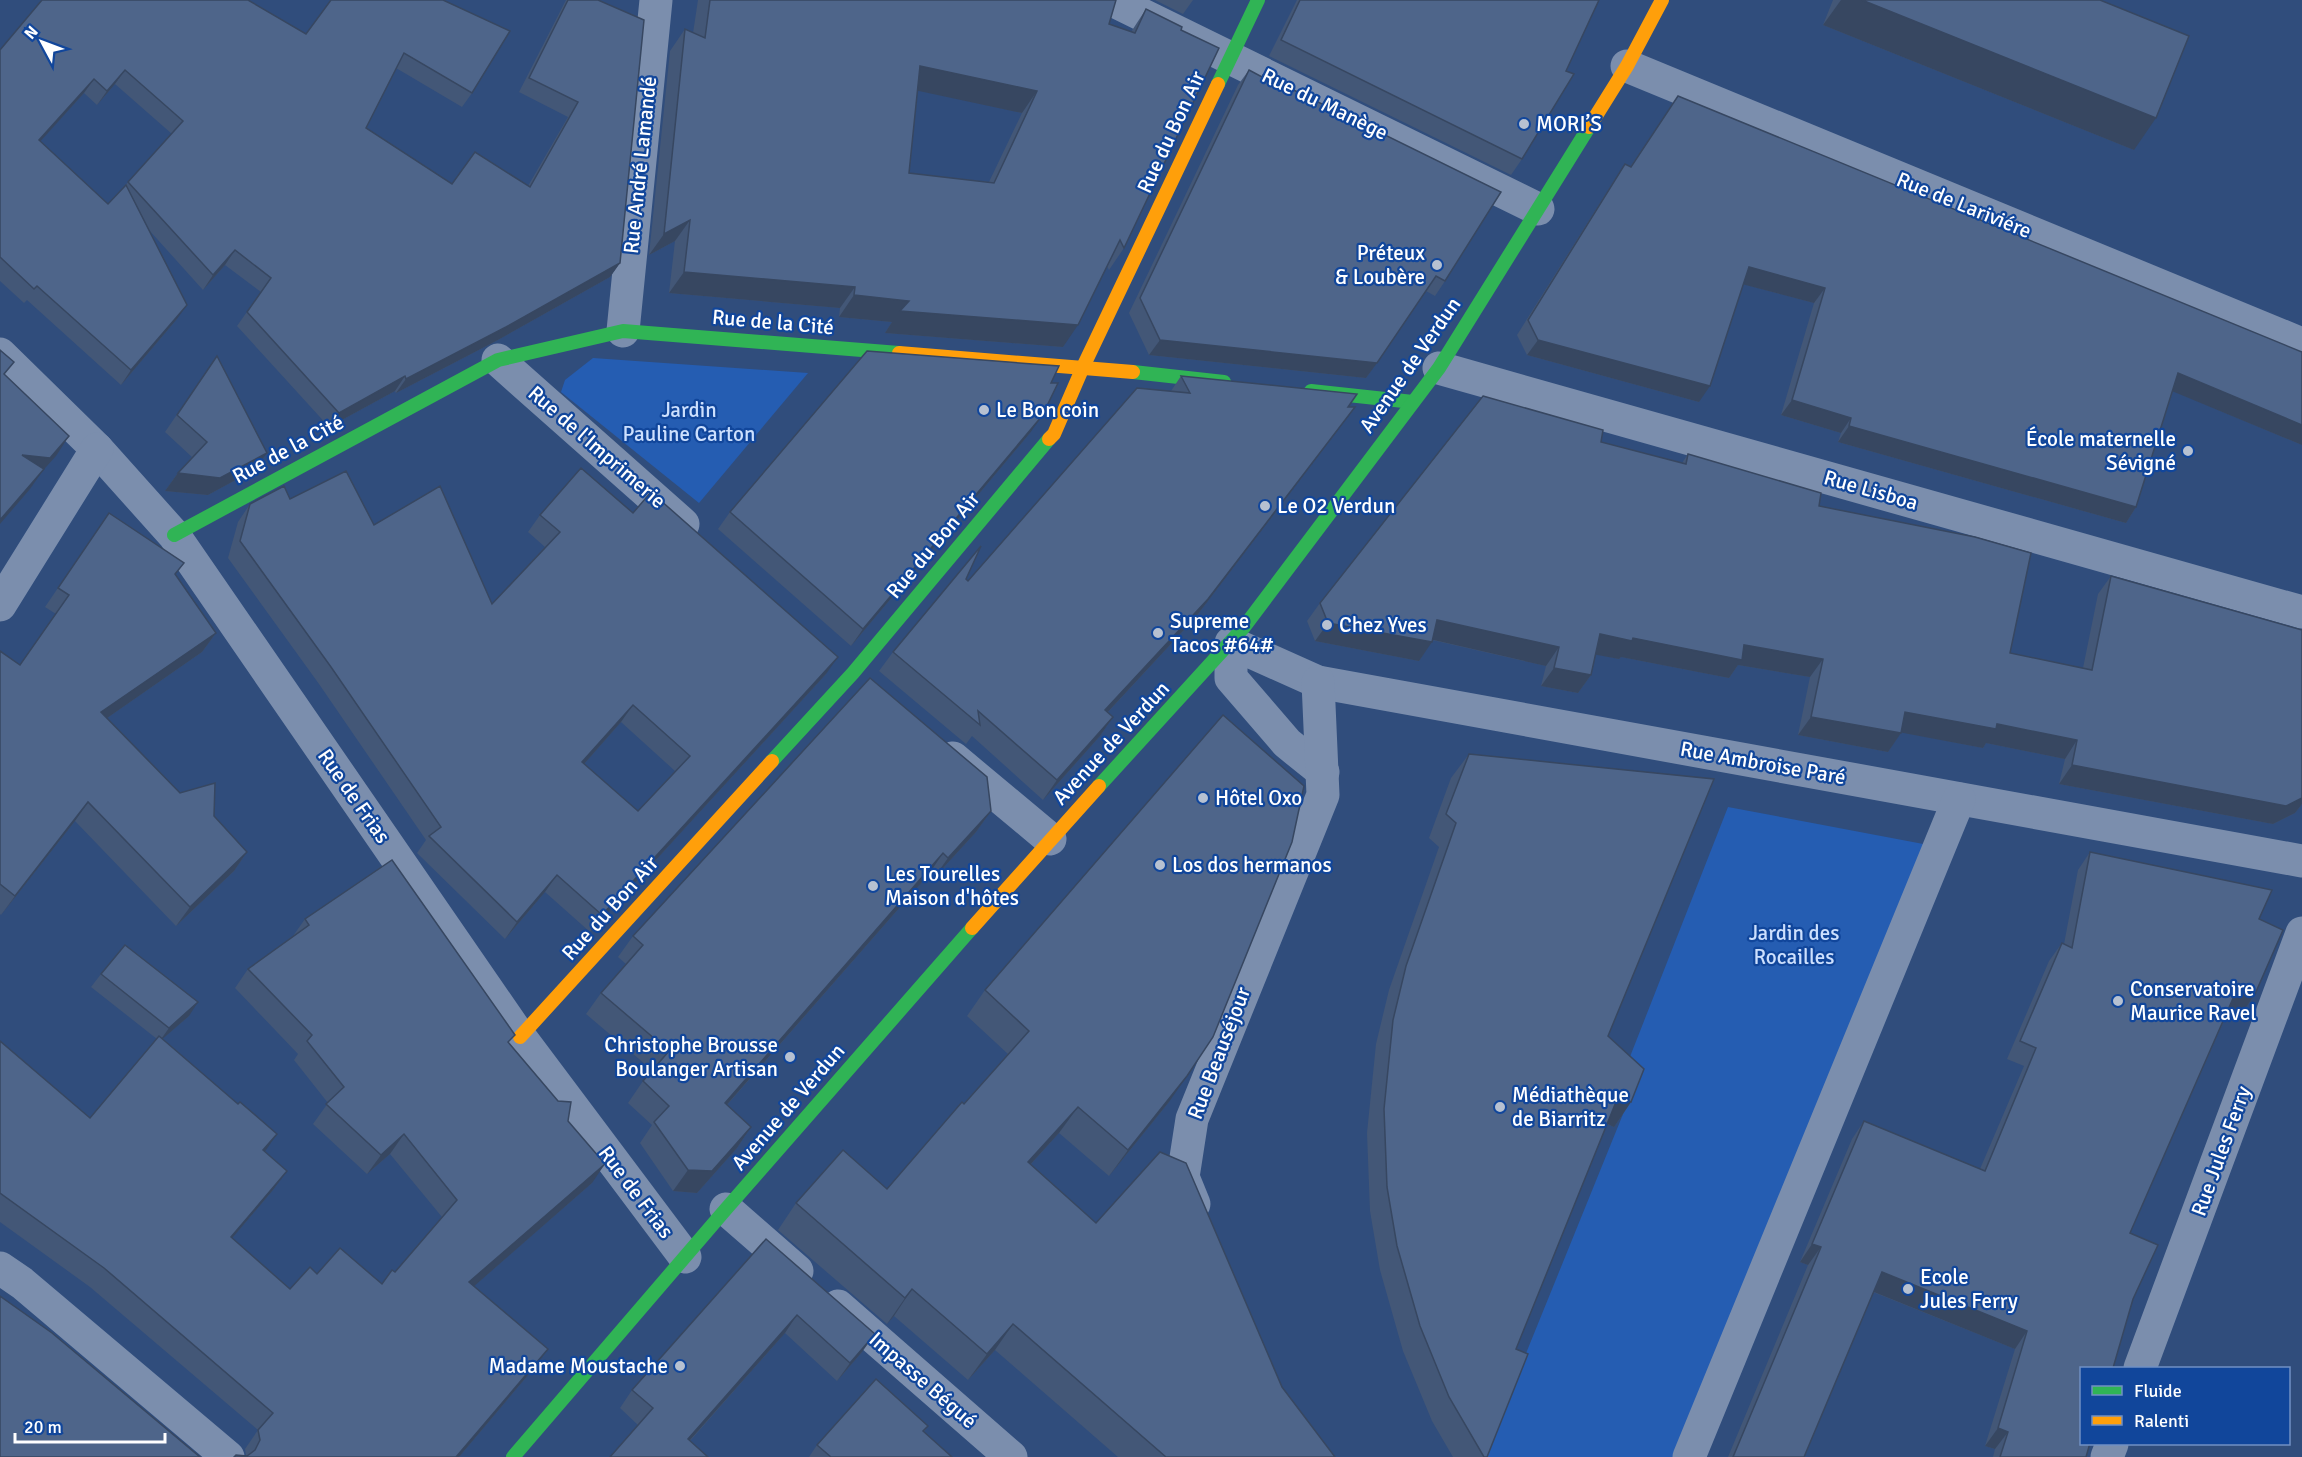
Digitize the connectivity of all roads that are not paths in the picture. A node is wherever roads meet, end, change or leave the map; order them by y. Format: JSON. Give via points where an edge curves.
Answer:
{"nodes":[{"id":1,"x":656,"y":0,"type":"edge"},
{"id":2,"x":1112,"y":0,"type":"edge"},
{"id":3,"x":1258,"y":0,"type":"edge"},
{"id":4,"x":1662,"y":0,"type":"edge"},
{"id":5,"x":1230,"y":57,"type":"junction"},
{"id":6,"x":1627,"y":66,"type":"junction"},
{"id":7,"x":1538,"y":209,"type":"junction"},
{"id":8,"x":623,"y":331,"type":"junction"},
{"id":9,"x":2302,"y":344,"type":"edge"},
{"id":10,"x":0,"y":354,"type":"edge"},
{"id":11,"x":498,"y":360,"type":"junction"},
{"id":12,"x":1083,"y":367,"type":"junction"},
{"id":13,"x":1439,"y":368,"type":"junction"},
{"id":14,"x":1236,"y":383,"type":"edge"},
{"id":15,"x":1294,"y":390,"type":"edge"},
{"id":16,"x":1413,"y":402,"type":"junction"},
{"id":17,"x":97,"y":449,"type":"junction"},
{"id":18,"x":174,"y":534,"type":"junction"},
{"id":19,"x":709,"y":547,"type":"edge"},
{"id":20,"x":0,"y":605,"type":"edge"},
{"id":21,"x":2302,"y":612,"type":"edge"},
{"id":22,"x":1230,"y":644,"type":"junction"},
{"id":23,"x":843,"y":664,"type":"junction"},
{"id":24,"x":1318,"y":682,"type":"junction"},
{"id":25,"x":880,"y":696,"type":"edge"},
{"id":26,"x":934,"y":742,"type":"edge"},
{"id":27,"x":1323,"y":772,"type":"junction"},
{"id":28,"x":1959,"y":799,"type":"junction"},
{"id":29,"x":1050,"y":839,"type":"junction"},
{"id":30,"x":2302,"y":861,"type":"edge"},
{"id":31,"x":2302,"y":933,"type":"edge"},
{"id":32,"x":520,"y":1037,"type":"junction"},
{"id":33,"x":726,"y":1209,"type":"junction"},
{"id":34,"x":1205,"y":1227,"type":"edge"},
{"id":35,"x":685,"y":1257,"type":"junction"},
{"id":36,"x":0,"y":1268,"type":"edge"},
{"id":37,"x":2140,"y":1367,"type":"edge"},
{"id":38,"x":228,"y":1457,"type":"edge"},
{"id":39,"x":513,"y":1457,"type":"edge"},
{"id":40,"x":1011,"y":1457,"type":"edge"},
{"id":41,"x":1689,"y":1457,"type":"edge"}],
"edges":[{"from":1,"to":8,"type":"street","name":"Rue André Lamandé"},
{"from":2,"to":5,"type":"street","name":"Rue du Manège"},
{"from":3,"to":5,"type":"street","name":"Rue du Bon Air"},
{"from":4,"to":6,"type":"street","name":"Avenue de Verdun"},
{"from":5,"to":7,"type":"street","name":"Rue du Manège"},
{"from":5,"to":12,"type":"street","name":"Rue du Bon Air"},
{"from":6,"to":7,"type":"street","name":"Avenue de Verdun"},
{"from":6,"to":9,"type":"street","name":"Rue de Lariviére"},
{"from":7,"to":13,"type":"street","name":"Avenue de Verdun"},
{"from":8,"to":11,"type":"street","name":"Rue de la Cité"},
{"from":8,"to":12,"type":"street","name":"Rue de la Cité"},
{"from":10,"to":17,"type":"street","name":"Rue de Frias"},
{"from":11,"to":18,"type":"street","name":"Rue de la Cité"},
{"from":11,"to":19,"type":"street","name":"Rue de l'Imprimerie"},
{"from":12,"to":14,"type":"street","name":"Rue de la Cité"},
{"from":12,"to":23,"type":"street","name":"Rue du Bon Air","via":[[1054,434]]},
{"from":13,"to":16,"type":"street","name":"Avenue de Verdun"},
{"from":13,"to":21,"type":"street","name":"Rue Lisboa"},
{"from":15,"to":16,"type":"street"},
{"from":16,"to":22,"type":"street","name":"Avenue de Verdun"},
{"from":17,"to":18,"type":"street","name":"Rue de Frias"},
{"from":17,"to":20,"type":"street"},
{"from":18,"to":32,"type":"street","name":"Rue de Frias"},
{"from":22,"to":24,"type":"street","name":"Rue Ambroise Paré"},
{"from":22,"to":27,"type":"street","via":[[1231,678],[1287,743]]},
{"from":22,"to":29,"type":"street","name":"Avenue de Verdun"},
{"from":23,"to":25,"type":"street"},
{"from":23,"to":32,"type":"street","name":"Rue du Bon Air"},
{"from":24,"to":27,"type":"street","name":"Rue Beauséjour"},
{"from":24,"to":28,"type":"street","name":"Rue Ambroise Paré"},
{"from":26,"to":29,"type":"street"},
{"from":27,"to":34,"type":"street","name":"Rue Beauséjour","via":[[1323,795],[1192,1119],[1183,1177]]},
{"from":28,"to":30,"type":"street","name":"Rue Ambroise Paré"},
{"from":28,"to":41,"type":"street"},
{"from":29,"to":33,"type":"street","name":"Avenue de Verdun"},
{"from":31,"to":37,"type":"street","name":"Rue Jules Ferry"},
{"from":32,"to":35,"type":"street","name":"Rue de Frias"},
{"from":33,"to":35,"type":"street","name":"Avenue de Verdun"},
{"from":33,"to":40,"type":"street","name":"Impasse Bégué"},
{"from":35,"to":39,"type":"street","name":"Avenue de Verdun"},
{"from":36,"to":38,"type":"street"}]}
